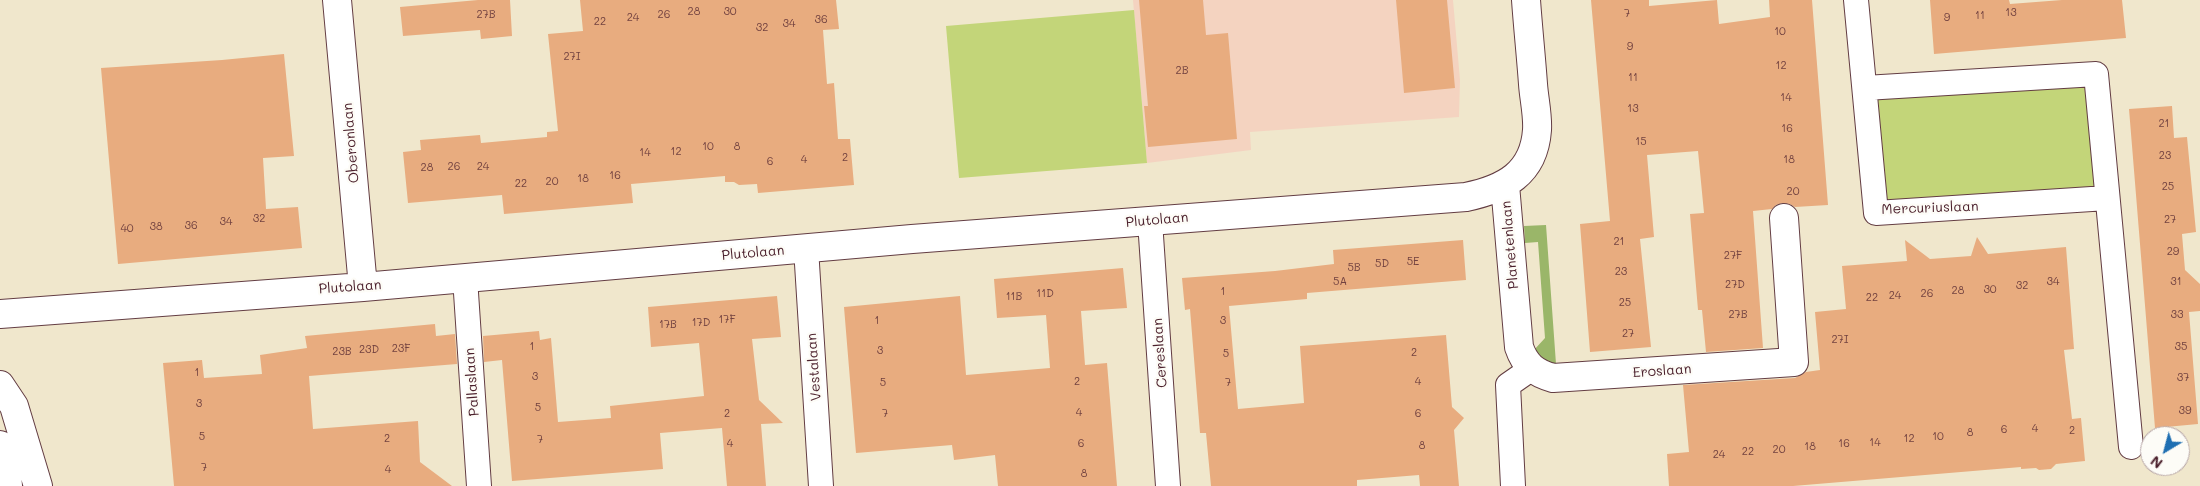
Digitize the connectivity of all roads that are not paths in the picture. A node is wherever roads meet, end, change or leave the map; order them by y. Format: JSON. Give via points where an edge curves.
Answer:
{"nodes":[{"id":1,"x":337,"y":0,"type":"edge"},
{"id":2,"x":1526,"y":0,"type":"edge"},
{"id":3,"x":1856,"y":0,"type":"edge"},
{"id":4,"x":1865,"y":88,"type":"junction"},
{"id":5,"x":1505,"y":185,"type":"junction"},
{"id":6,"x":2107,"y":198,"type":"junction"},
{"id":7,"x":1784,"y":218,"type":"dead end"},
{"id":8,"x":1150,"y":221,"type":"junction"},
{"id":9,"x":806,"y":248,"type":"junction"},
{"id":10,"x":465,"y":278,"type":"junction"},
{"id":11,"x":363,"y":287,"type":"junction"},
{"id":12,"x":0,"y":314,"type":"edge"},
{"id":13,"x":1531,"y":369,"type":"junction"},
{"id":14,"x":0,"y":385,"type":"edge"},
{"id":15,"x":0,"y":444,"type":"edge"},
{"id":16,"x":2131,"y":448,"type":"dead end"},
{"id":17,"x":8,"y":486,"type":"edge"},
{"id":18,"x":38,"y":486,"type":"edge"},
{"id":19,"x":479,"y":486,"type":"edge"},
{"id":20,"x":821,"y":486,"type":"edge"},
{"id":21,"x":1168,"y":486,"type":"edge"},
{"id":22,"x":1513,"y":486,"type":"edge"}],
"edges":[{"from":1,"to":11,"type":"street","name":"Oberonlaan"},
{"from":2,"to":5,"type":"street","name":"Planetenlaan","via":[[1537,130],[1532,152],[1520,172]]},
{"from":3,"to":4,"type":"street","name":"Mercuriuslaan"},
{"from":4,"to":6,"type":"street","via":[[2096,74]]},
{"from":4,"to":6,"type":"street","name":"Mercuriuslaan","via":[[1876,213]]},
{"from":5,"to":8,"type":"street","name":"Plutolaan","via":[[1466,197]]},
{"from":5,"to":13,"type":"street","name":"Planetenlaan","via":[[1519,347]]},
{"from":6,"to":16,"type":"street"},
{"from":7,"to":13,"type":"street","name":"Eroslaan","via":[[1794,362],[1553,378]]},
{"from":8,"to":9,"type":"street","name":"Plutolaan"},
{"from":8,"to":21,"type":"street","name":"Cereslaan"},
{"from":9,"to":10,"type":"street","name":"Plutolaan"},
{"from":9,"to":20,"type":"street","name":"Vestalaan"},
{"from":10,"to":11,"type":"street","name":"Plutolaan"},
{"from":10,"to":19,"type":"street","name":"Pallaslaan"},
{"from":11,"to":12,"type":"street","name":"Plutolaan"},
{"from":13,"to":22,"type":"street","via":[[1508,385]]},
{"from":14,"to":18,"type":"street","via":[[14,406]]},
{"from":15,"to":17,"type":"street"}]}
